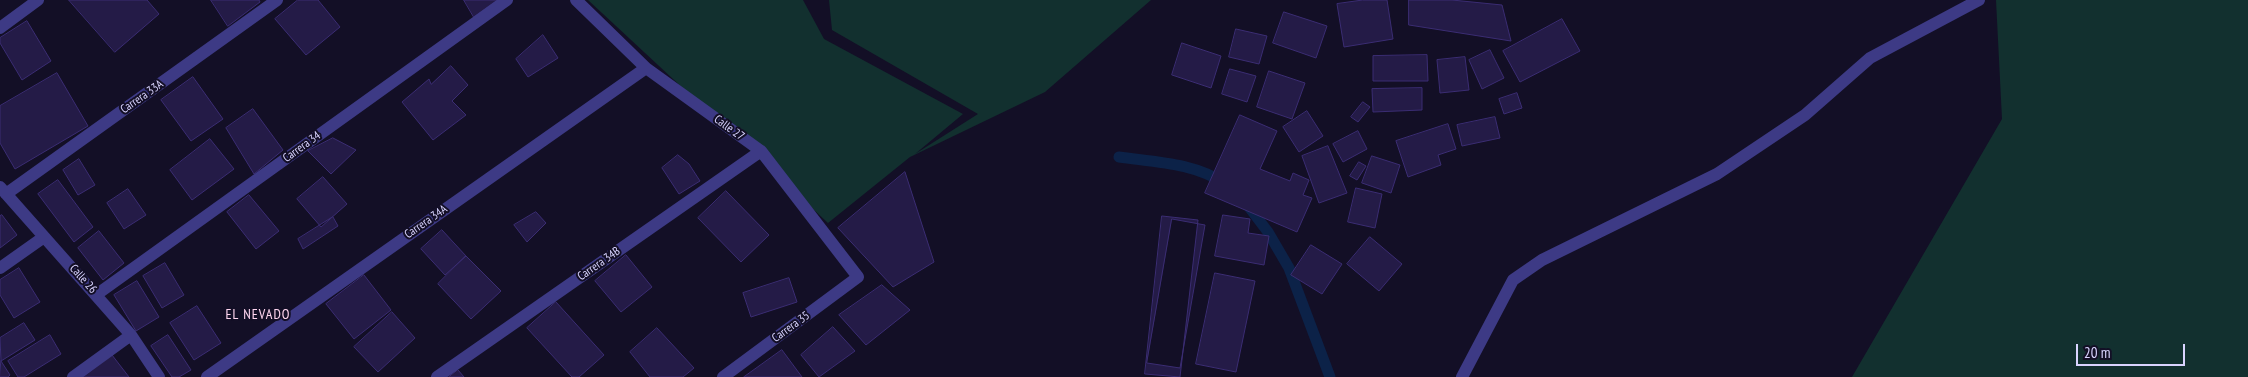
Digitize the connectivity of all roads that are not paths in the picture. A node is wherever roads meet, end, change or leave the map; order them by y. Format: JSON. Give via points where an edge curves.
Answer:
{"nodes":[{"id":1,"x":38,"y":0,"type":"edge"},
{"id":2,"x":277,"y":0,"type":"edge"},
{"id":3,"x":507,"y":0,"type":"edge"},
{"id":4,"x":576,"y":0,"type":"edge"},
{"id":5,"x":1979,"y":0,"type":"edge"},
{"id":6,"x":0,"y":28,"type":"edge"},
{"id":7,"x":646,"y":68,"type":"junction"},
{"id":8,"x":761,"y":151,"type":"junction"},
{"id":9,"x":3,"y":190,"type":"edge"},
{"id":10,"x":44,"y":237,"type":"junction"},
{"id":11,"x":0,"y":268,"type":"edge"},
{"id":12,"x":858,"y":277,"type":"joint"},
{"id":13,"x":96,"y":294,"type":"junction"},
{"id":14,"x":131,"y":336,"type":"junction"},
{"id":15,"x":73,"y":377,"type":"edge"},
{"id":16,"x":159,"y":377,"type":"edge"},
{"id":17,"x":207,"y":377,"type":"edge"},
{"id":18,"x":437,"y":377,"type":"edge"},
{"id":19,"x":723,"y":377,"type":"edge"},
{"id":20,"x":1462,"y":377,"type":"edge"}],
"edges":[{"from":1,"to":6,"type":"street"},
{"from":2,"to":9,"type":"street","name":"Carrera 33A"},
{"from":3,"to":13,"type":"street","name":"Carrera 34"},
{"from":4,"to":7,"type":"street","name":"Calle 27"},
{"from":5,"to":20,"type":"street","via":[[1870,58],[1805,115],[1717,174],[1542,260],[1513,280]]},
{"from":7,"to":8,"type":"street","name":"Calle 27"},
{"from":7,"to":17,"type":"street","name":"Carrera 34A"},
{"from":8,"to":12,"type":"street","name":"Calle 27"},
{"from":8,"to":18,"type":"street","name":"Carrera 34B"},
{"from":9,"to":10,"type":"street","name":"Calle 26"},
{"from":10,"to":11,"type":"street"},
{"from":10,"to":13,"type":"street","name":"Calle 26"},
{"from":12,"to":19,"type":"street","name":"Carrera 35"},
{"from":13,"to":14,"type":"street","name":"Calle 26"},
{"from":14,"to":15,"type":"street"},
{"from":14,"to":16,"type":"street","name":"Calle 26"}]}
